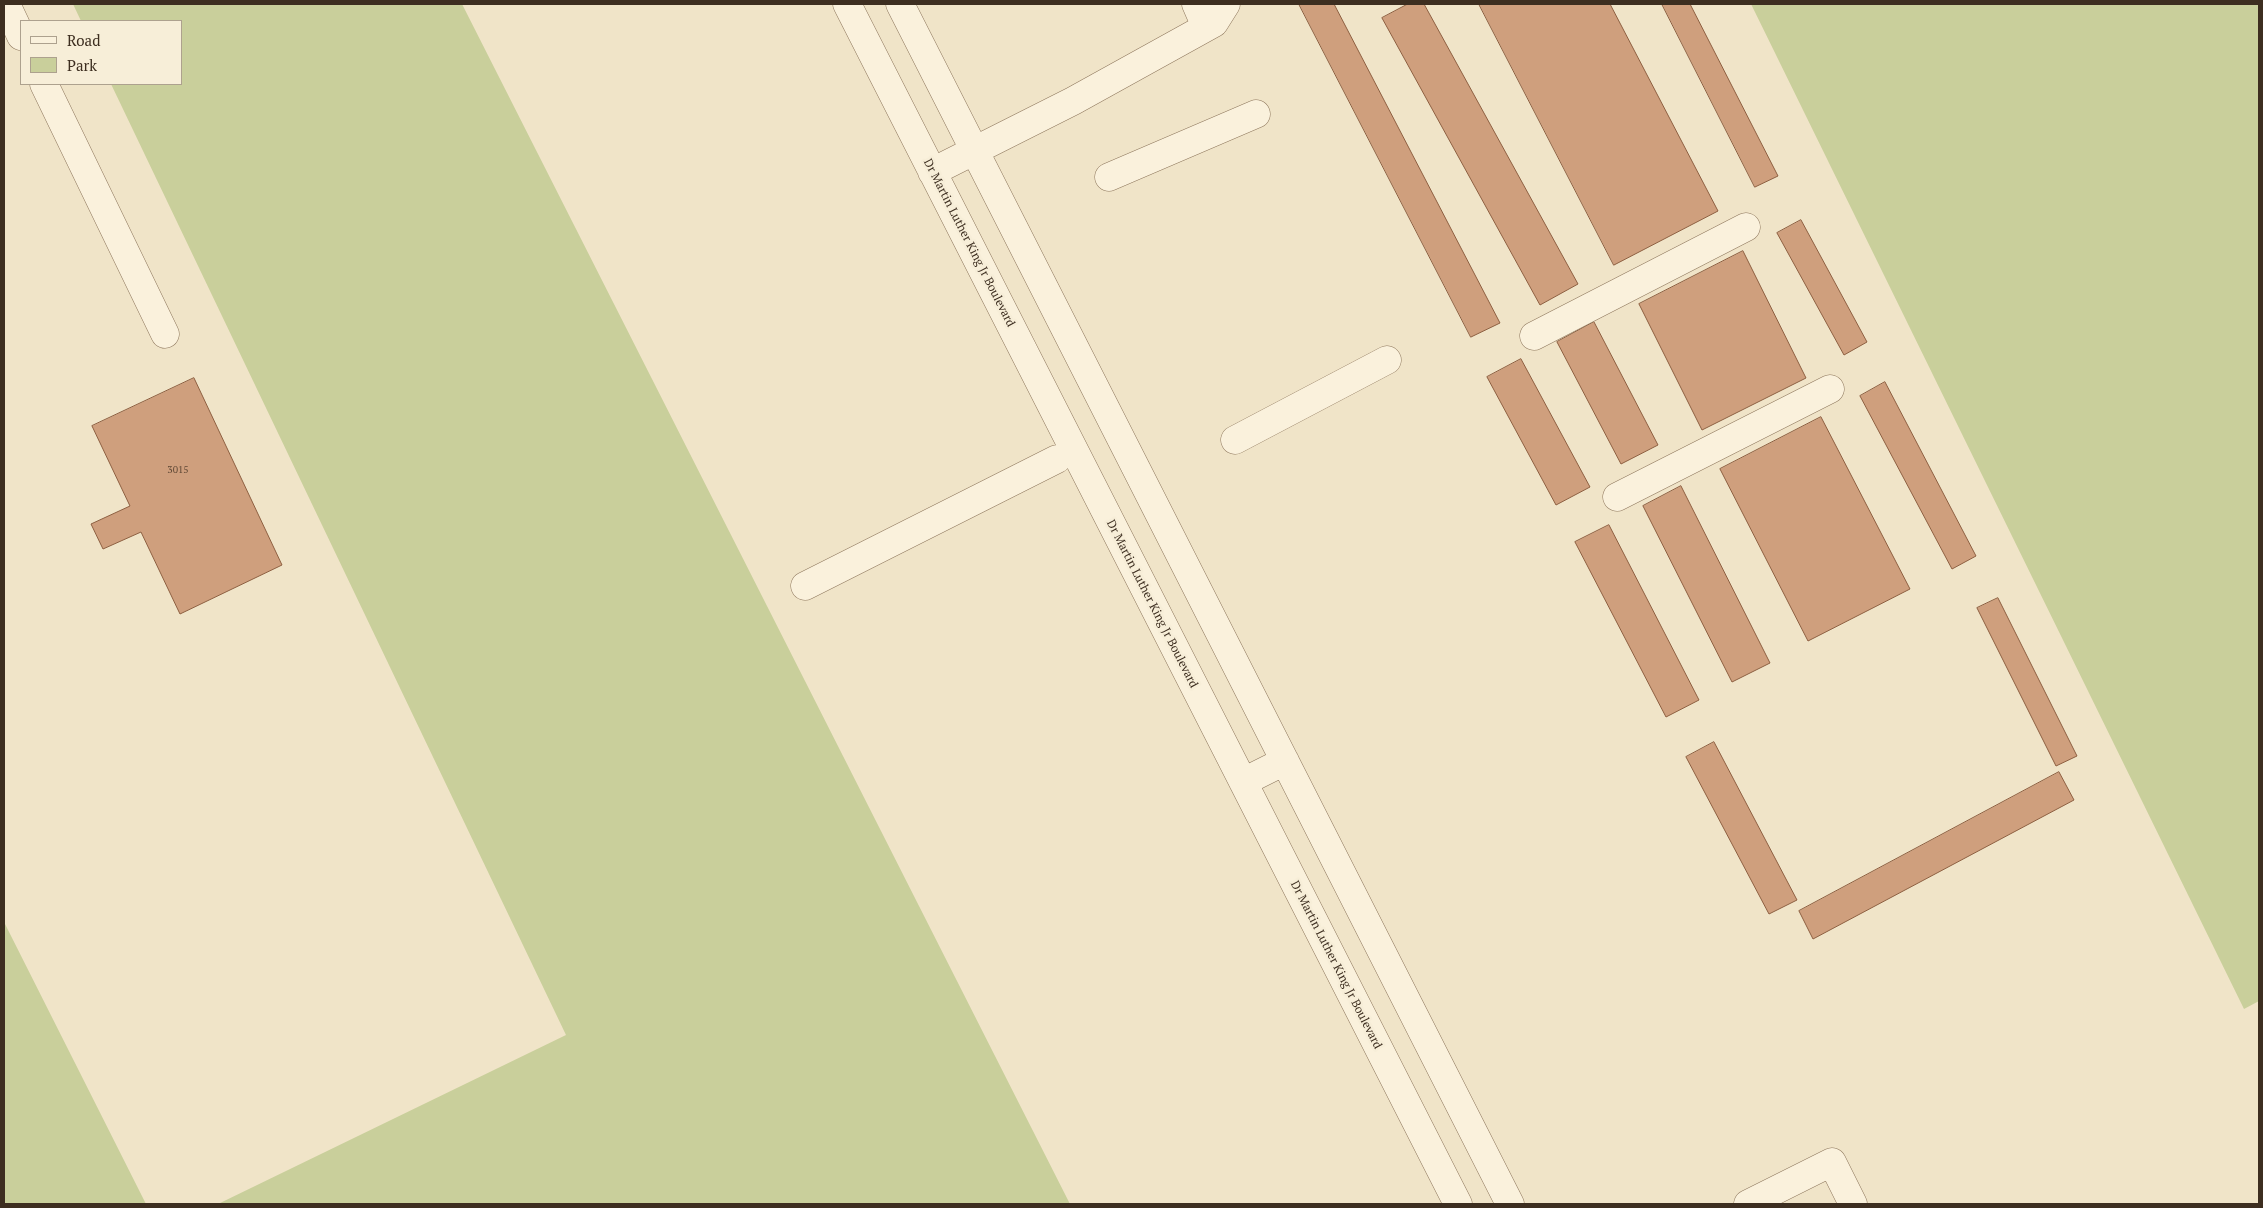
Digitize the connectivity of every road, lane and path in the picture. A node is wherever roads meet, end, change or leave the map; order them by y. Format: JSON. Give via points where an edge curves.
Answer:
{"nodes":[{"id":1,"x":6,"y":4,"type":"edge"},
{"id":2,"x":847,"y":4,"type":"edge"},
{"id":3,"x":900,"y":4,"type":"edge"},
{"id":4,"x":1226,"y":4,"type":"edge"},
{"id":5,"x":1201,"y":16,"type":"edge"},
{"id":6,"x":20,"y":34,"type":"edge"},
{"id":7,"x":44,"y":85,"type":"edge"},
{"id":8,"x":1256,"y":114,"type":"dead end"},
{"id":9,"x":975,"y":152,"type":"junction"},
{"id":10,"x":932,"y":172,"type":"junction"},
{"id":11,"x":1109,"y":176,"type":"dead end"},
{"id":12,"x":1746,"y":227,"type":"dead end"},
{"id":13,"x":165,"y":334,"type":"dead end"},
{"id":14,"x":1534,"y":336,"type":"dead end"},
{"id":15,"x":1387,"y":360,"type":"dead end"},
{"id":16,"x":1830,"y":389,"type":"dead end"},
{"id":17,"x":1235,"y":440,"type":"dead end"},
{"id":18,"x":1057,"y":459,"type":"dead end"},
{"id":19,"x":1617,"y":497,"type":"dead end"},
{"id":20,"x":805,"y":586,"type":"dead end"},
{"id":21,"x":1285,"y":761,"type":"junction"},
{"id":22,"x":1243,"y":782,"type":"junction"},
{"id":23,"x":1458,"y":1204,"type":"edge"},
{"id":24,"x":1510,"y":1204,"type":"edge"},
{"id":25,"x":1748,"y":1204,"type":"edge"},
{"id":26,"x":1853,"y":1204,"type":"edge"}],
"edges":[{"from":1,"to":6,"type":"street"},
{"from":2,"to":10,"type":"street","name":"Dr Martin Luther King Jr Boulevard"},
{"from":3,"to":9,"type":"street"},
{"from":4,"to":5,"type":"street","via":[[1214,23]]},
{"from":5,"to":9,"type":"street","via":[[1073,101]]},
{"from":7,"to":13,"type":"street"},
{"from":8,"to":11,"type":"street"},
{"from":9,"to":10,"type":"street"},
{"from":9,"to":21,"type":"street"},
{"from":10,"to":22,"type":"street","name":"Dr Martin Luther King Jr Boulevard"},
{"from":12,"to":14,"type":"street"},
{"from":15,"to":17,"type":"street"},
{"from":16,"to":19,"type":"street"},
{"from":18,"to":20,"type":"street"},
{"from":21,"to":22,"type":"street"},
{"from":21,"to":24,"type":"street"},
{"from":22,"to":23,"type":"street","name":"Dr Martin Luther King Jr Boulevard"},
{"from":25,"to":26,"type":"street","via":[[1832,1162]]}]}
